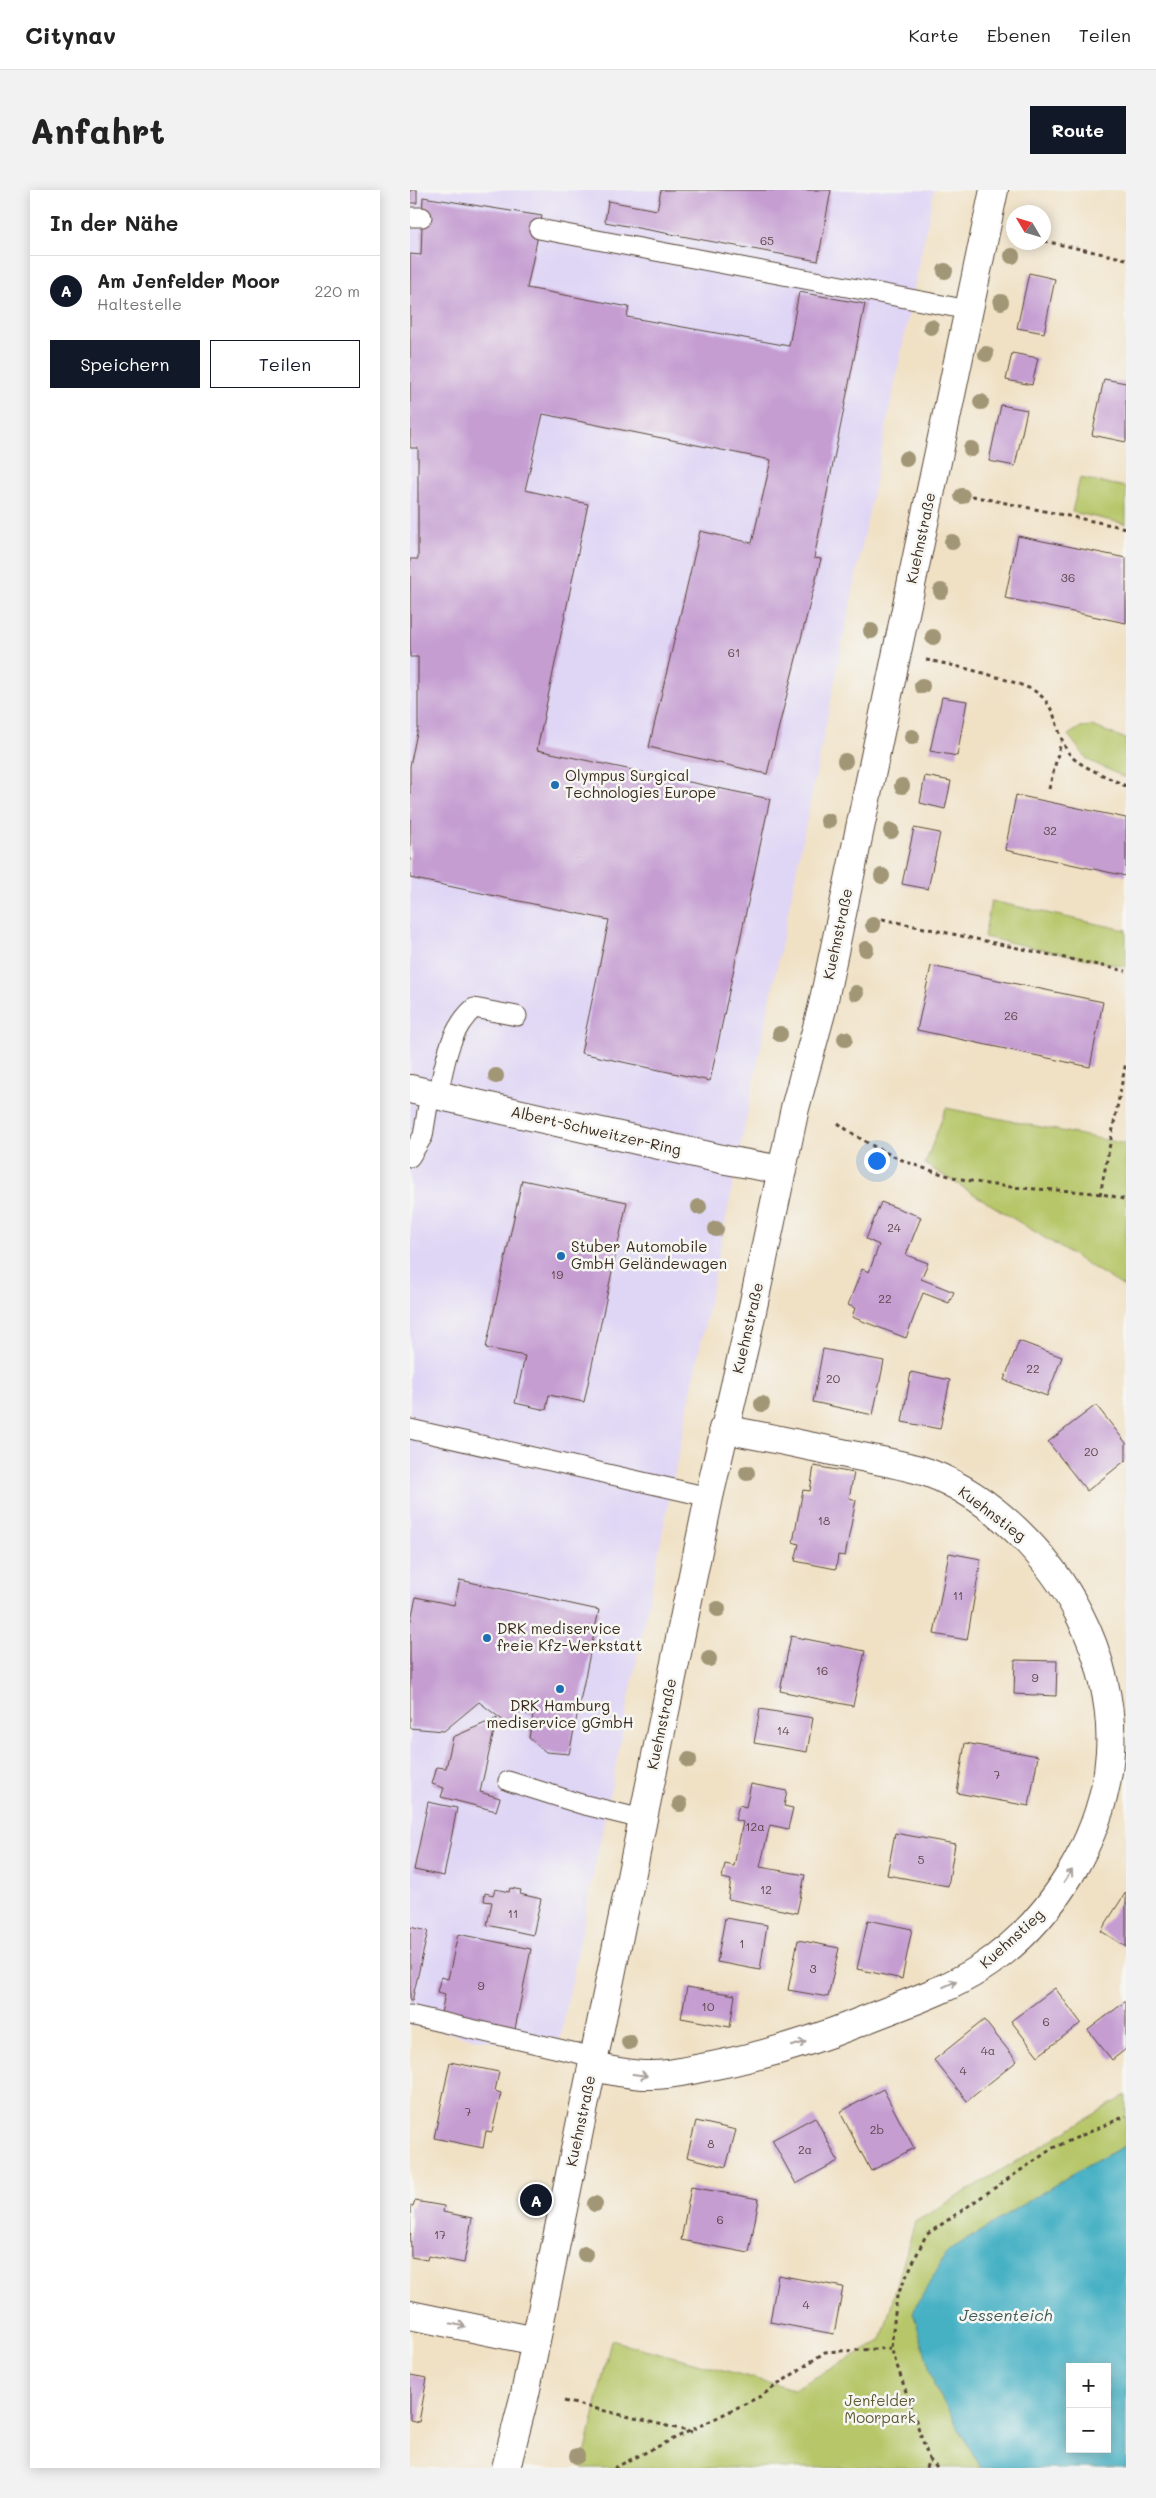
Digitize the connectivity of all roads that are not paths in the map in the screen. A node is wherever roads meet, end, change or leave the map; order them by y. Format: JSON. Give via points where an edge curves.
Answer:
{"nodes":[{"id":1,"x":994,"y":190,"type":"edge"},
{"id":2,"x":539,"y":229,"type":"dead end"},
{"id":3,"x":969,"y":310,"type":"junction"},
{"id":4,"x":517,"y":1016,"type":"dead end"},
{"id":5,"x":426,"y":1092,"type":"edge"},
{"id":6,"x":410,"y":1157,"type":"edge"},
{"id":7,"x":782,"y":1170,"type":"junction"},
{"id":8,"x":410,"y":1429,"type":"edge"},
{"id":9,"x":723,"y":1429,"type":"junction"},
{"id":10,"x":709,"y":1497,"type":"junction"},
{"id":11,"x":508,"y":1781,"type":"dead end"},
{"id":12,"x":642,"y":1819,"type":"junction"},
{"id":13,"x":410,"y":2015,"type":"edge"},
{"id":14,"x":593,"y":2062,"type":"junction"},
{"id":15,"x":410,"y":2315,"type":"edge"},
{"id":16,"x":536,"y":2341,"type":"junction"},
{"id":17,"x":506,"y":2468,"type":"edge"}],
"edges":[{"from":1,"to":3,"type":"street","name":"Kuehnstraße"},
{"from":2,"to":3,"type":"lane"},
{"from":3,"to":7,"type":"street","name":"Kuehnstraße","via":[[822,1009]]},
{"from":4,"to":5,"type":"lane","via":[[474,1008],[461,1019]]},
{"from":5,"to":6,"type":"lane","via":[[423,1136]]},
{"from":5,"to":7,"type":"street","name":"Albert-Schweitzer-Ring"},
{"from":7,"to":9,"type":"street","name":"Kuehnstraße"},
{"from":8,"to":10,"type":"lane"},
{"from":9,"to":10,"type":"street","name":"Kuehnstraße"},
{"from":14,"to":9,"type":"street","name":"Kuehnstieg","one_way":true,"via":[[649,2076],[725,2064],[841,2029],[942,1988],[981,1968],[1027,1929],[1068,1876],[1098,1816],[1105,1787],[1110,1751],[1108,1710],[1088,1633],[1068,1592],[1050,1566],[1014,1528],[964,1492],[929,1473]]},
{"from":10,"to":12,"type":"street","name":"Kuehnstraße"},
{"from":11,"to":12,"type":"lane"},
{"from":12,"to":14,"type":"street","name":"Kuehnstraße"},
{"from":13,"to":14,"type":"lane"},
{"from":14,"to":16,"type":"street","name":"Kuehnstraße"},
{"from":15,"to":16,"type":"street","one_way":true},
{"from":16,"to":17,"type":"street","name":"Kuehnstraße"}]}
